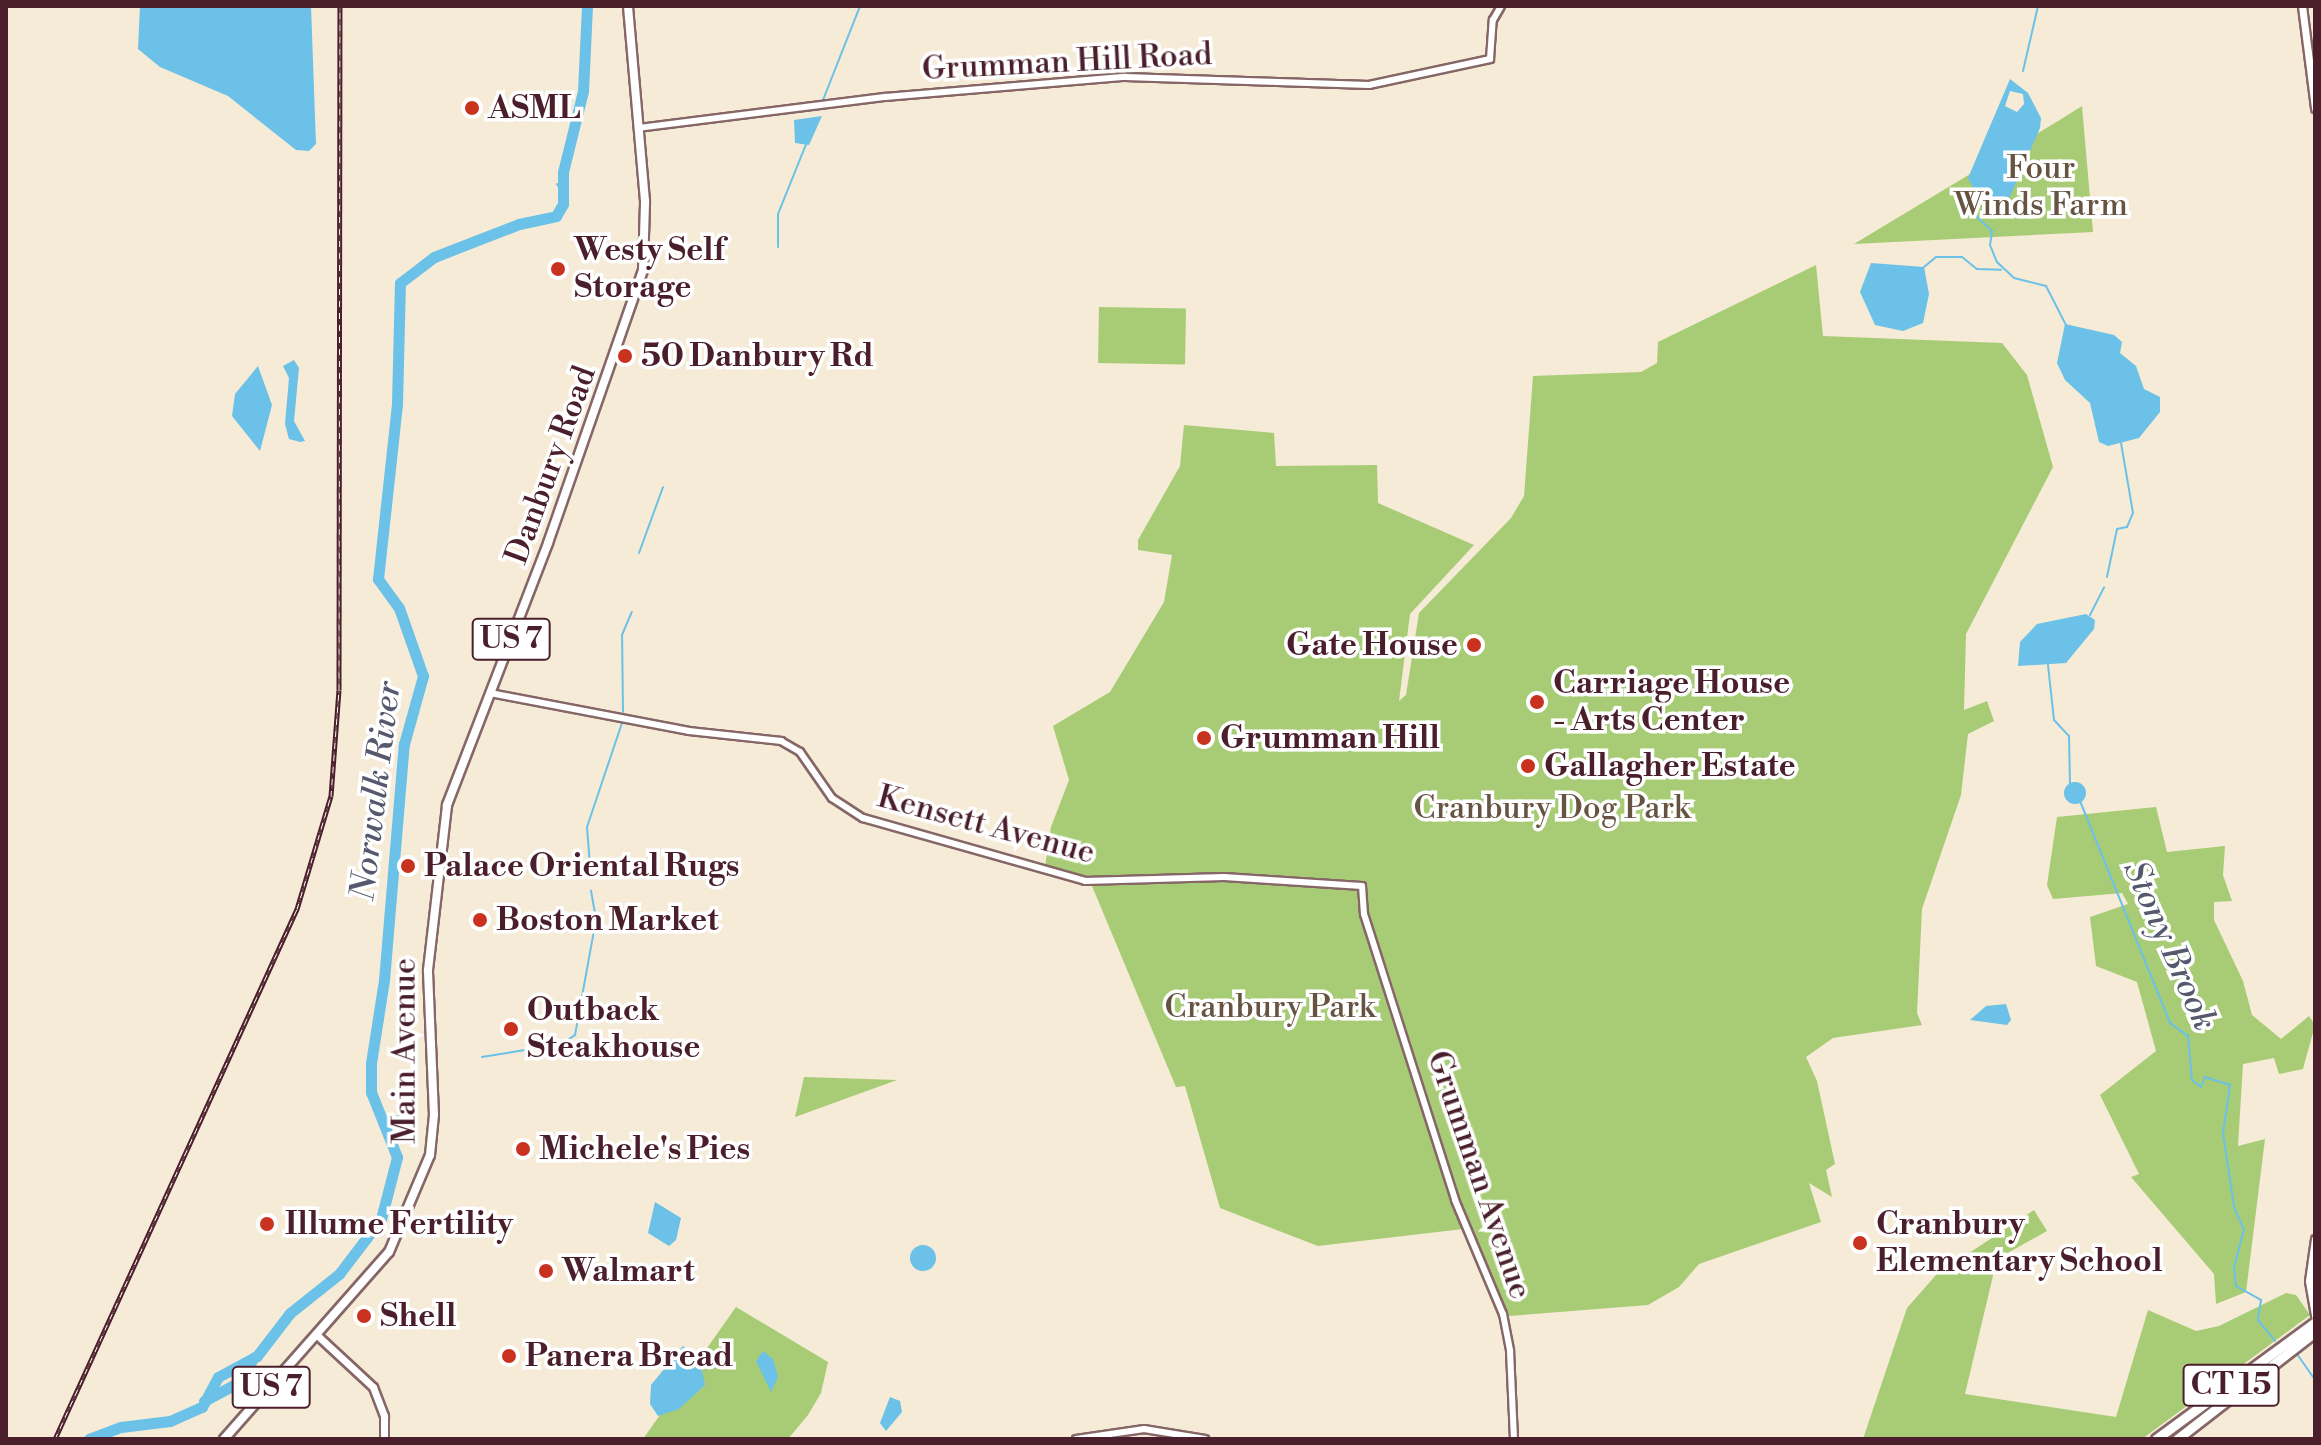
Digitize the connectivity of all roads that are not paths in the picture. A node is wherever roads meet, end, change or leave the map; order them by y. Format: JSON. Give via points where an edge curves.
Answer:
{"nodes":[{"id":1,"x":628,"y":6,"type":"edge"},
{"id":2,"x":1501,"y":6,"type":"edge"},
{"id":3,"x":2302,"y":6,"type":"edge"},
{"id":4,"x":2315,"y":108,"type":"edge"},
{"id":5,"x":638,"y":128,"type":"junction"},
{"id":6,"x":490,"y":693,"type":"junction"},
{"id":7,"x":1362,"y":886,"type":"joint"},
{"id":8,"x":430,"y":929,"type":"joint"},
{"id":9,"x":2315,"y":1239,"type":"edge"},
{"id":10,"x":2315,"y":1316,"type":"edge"},
{"id":11,"x":2315,"y":1322,"type":"edge"},
{"id":12,"x":2309,"y":1333,"type":"edge"},
{"id":13,"x":318,"y":1336,"type":"junction"},
{"id":14,"x":224,"y":1439,"type":"edge"},
{"id":15,"x":384,"y":1439,"type":"edge"},
{"id":16,"x":1076,"y":1439,"type":"edge"},
{"id":17,"x":1205,"y":1439,"type":"edge"},
{"id":18,"x":1514,"y":1439,"type":"edge"},
{"id":19,"x":2156,"y":1439,"type":"edge"},
{"id":20,"x":2177,"y":1439,"type":"edge"}],
"edges":[{"from":1,"to":5,"type":"highway","name":"Danbury Road","number":"US 7"},
{"from":2,"to":5,"type":"street","name":"Grumman Hill Road","via":[[1493,20],[1490,59],[1369,85],[1125,77],[885,97]]},
{"from":3,"to":4,"type":"main road"},
{"from":5,"to":6,"type":"highway","name":"Danbury Road","number":"US 7","via":[[646,235],[638,294]]},
{"from":6,"to":7,"type":"street","name":"Kensett Avenue","via":[[689,731],[781,741],[800,752],[832,798],[863,818],[1085,881],[1216,877]]},
{"from":6,"to":8,"type":"highway","name":"Danbury Road","number":"US 7","via":[[447,805]]},
{"from":7,"to":18,"type":"street","name":"Grumman Avenue","via":[[1364,914],[1455,1200],[1503,1314]]},
{"from":8,"to":13,"type":"highway","name":"Main Avenue","number":"US 7","via":[[430,1155],[389,1252]]},
{"from":9,"to":10,"type":"main road","via":[[2309,1281]]},
{"from":11,"to":12,"type":"highway","number":"CT 15"},
{"from":12,"to":19,"type":"highway","number":"CT 15"},
{"from":12,"to":20,"type":"highway","number":"CT 15"},
{"from":13,"to":14,"type":"highway","name":"Main Avenue","number":"US 7"},
{"from":13,"to":15,"type":"main road","via":[[373,1387],[382,1408]]},
{"from":16,"to":17,"type":"street","via":[[1144,1429]]}]}
